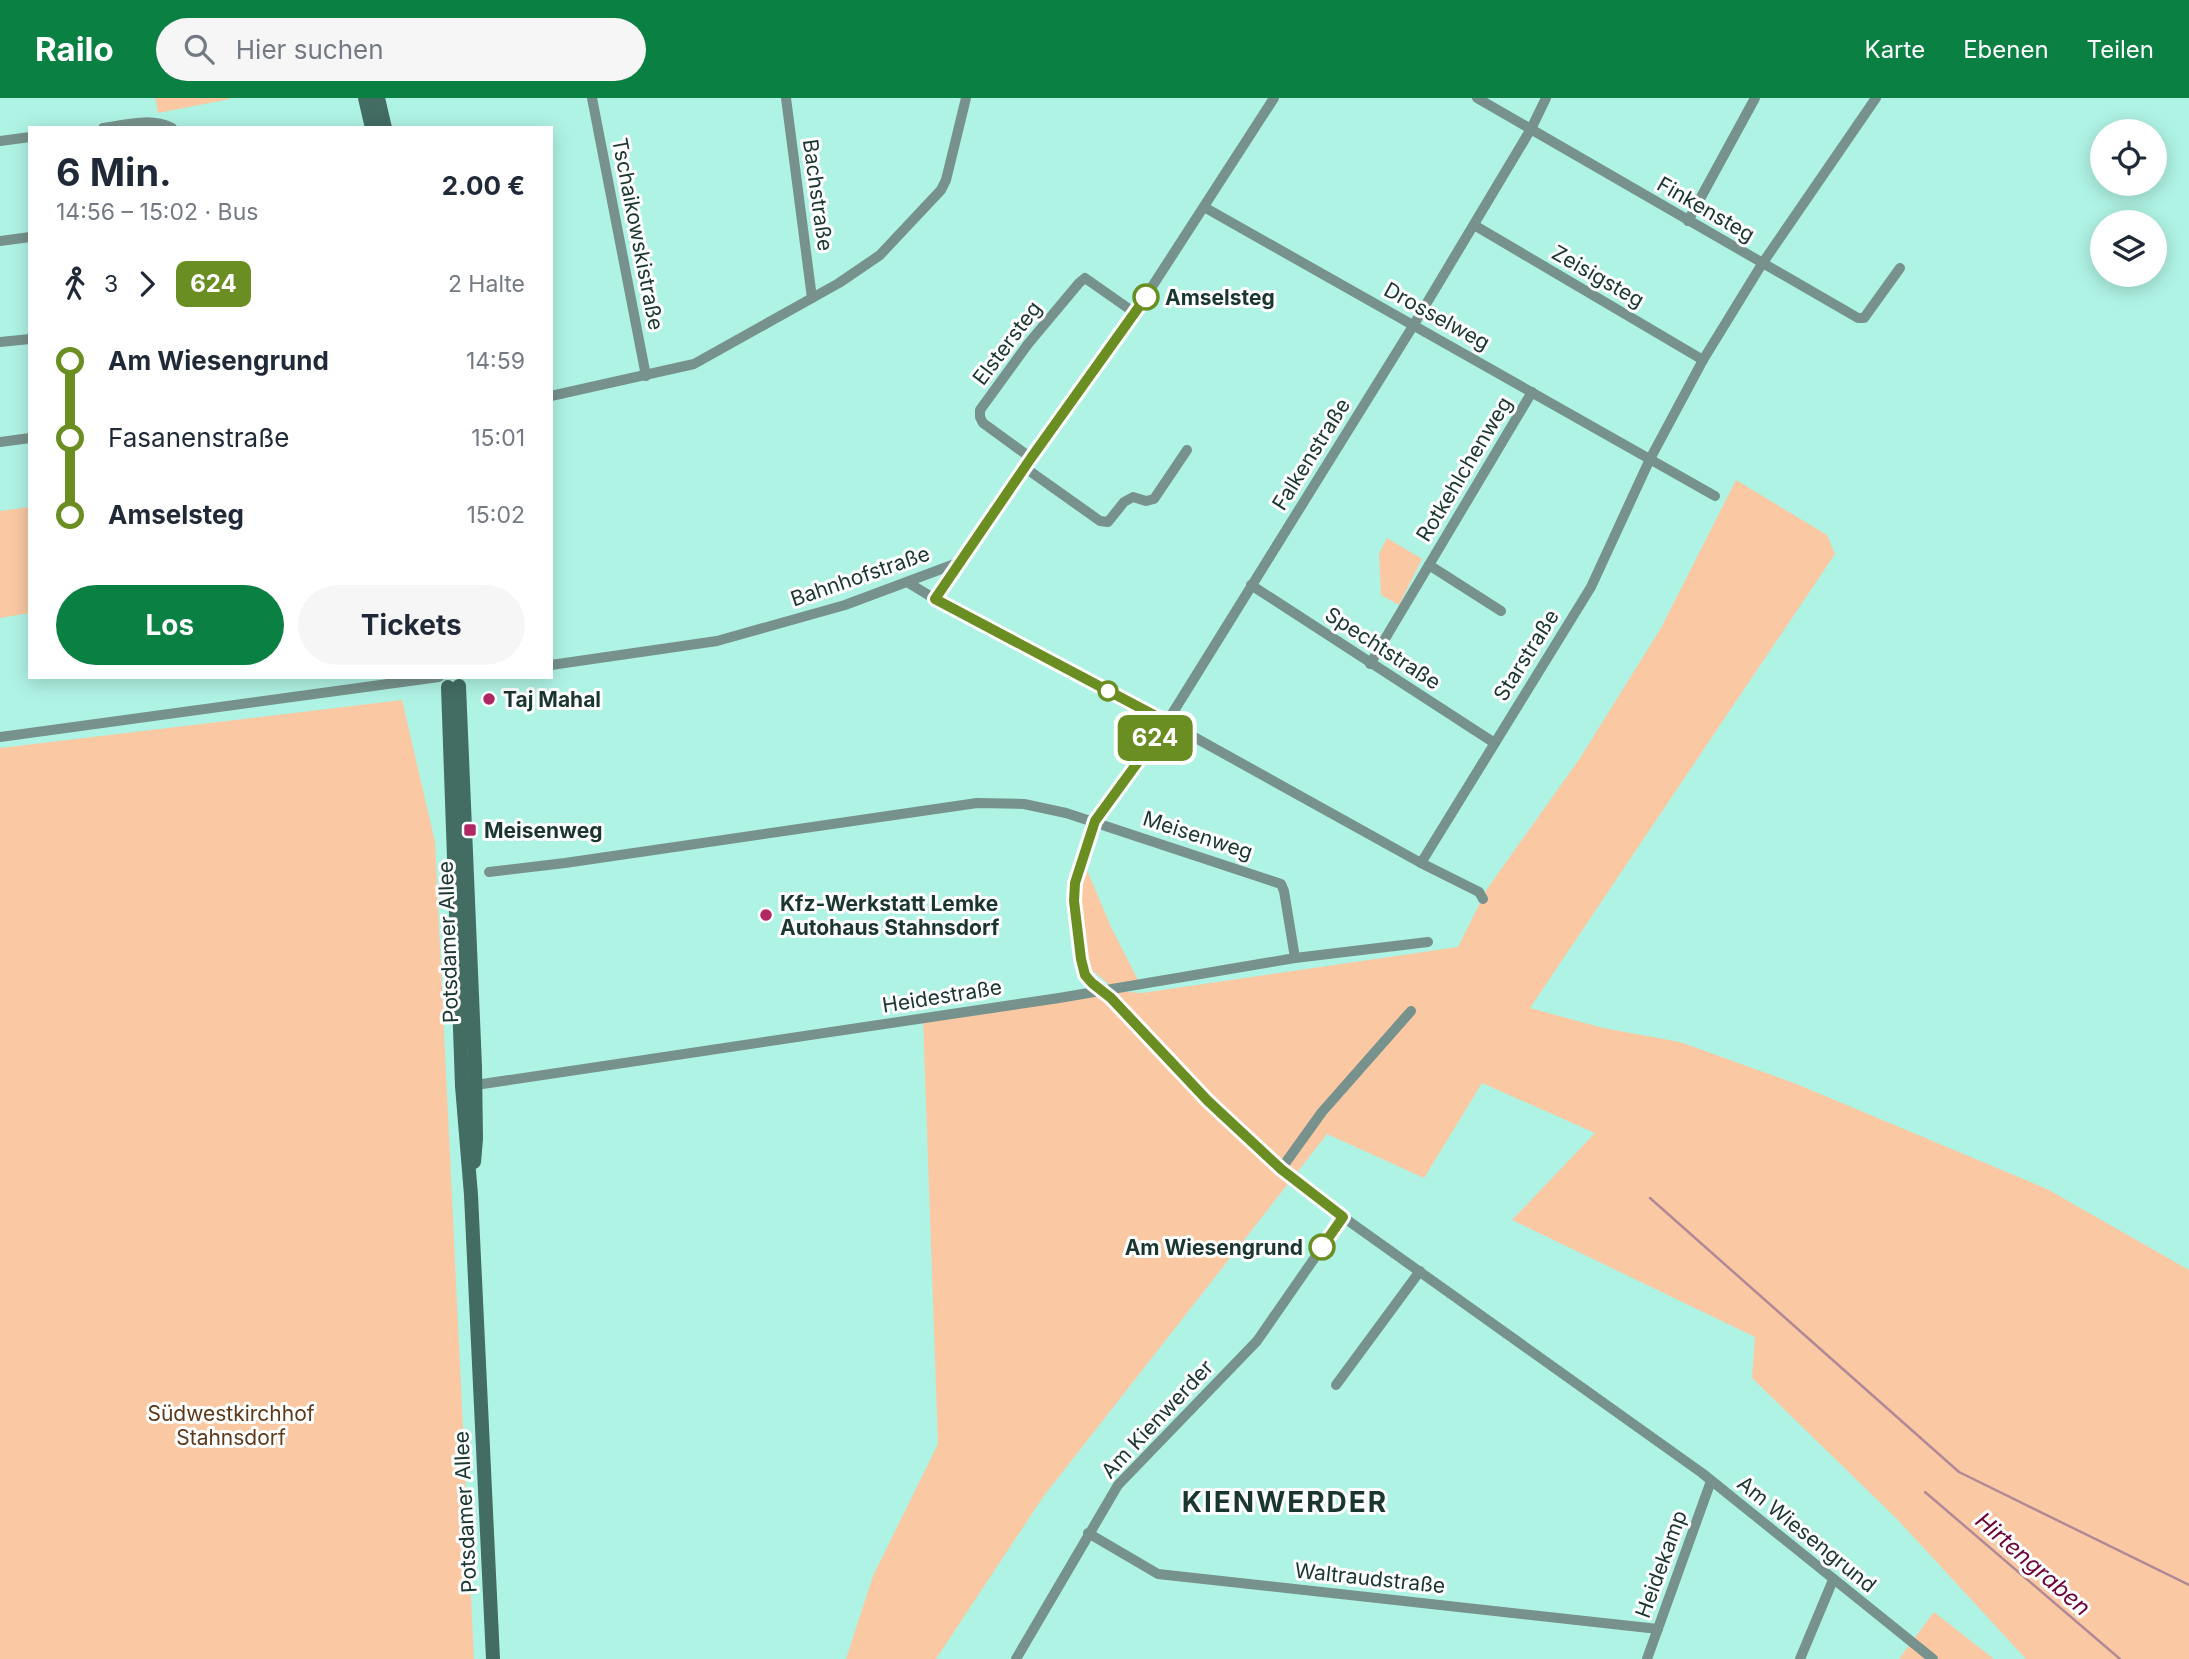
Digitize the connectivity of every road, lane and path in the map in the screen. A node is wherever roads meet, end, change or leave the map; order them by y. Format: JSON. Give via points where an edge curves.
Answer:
{"nodes":[{"id":1,"x":365,"y":98,"type":"edge"},
{"id":2,"x":378,"y":98,"type":"edge"},
{"id":3,"x":592,"y":98,"type":"edge"},
{"id":4,"x":786,"y":98,"type":"edge"},
{"id":5,"x":966,"y":98,"type":"edge"},
{"id":6,"x":1274,"y":98,"type":"edge"},
{"id":7,"x":1477,"y":98,"type":"edge"},
{"id":8,"x":1546,"y":98,"type":"edge"},
{"id":9,"x":1755,"y":98,"type":"edge"},
{"id":10,"x":1876,"y":98,"type":"edge"},
{"id":11,"x":120,"y":126,"type":"edge"},
{"id":12,"x":169,"y":126,"type":"edge"},
{"id":13,"x":372,"y":126,"type":"edge"},
{"id":14,"x":385,"y":126,"type":"edge"},
{"id":15,"x":1531,"y":130,"type":"junction"},
{"id":16,"x":28,"y":136,"type":"edge"},
{"id":17,"x":0,"y":141,"type":"edge"},
{"id":18,"x":1204,"y":207,"type":"junction"},
{"id":19,"x":1688,"y":221,"type":"junction"},
{"id":20,"x":1474,"y":225,"type":"junction"},
{"id":21,"x":28,"y":237,"type":"edge"},
{"id":22,"x":0,"y":241,"type":"edge"},
{"id":23,"x":1762,"y":264,"type":"junction"},
{"id":24,"x":1900,"y":268,"type":"dead end"},
{"id":25,"x":812,"y":298,"type":"junction"},
{"id":26,"x":1135,"y":313,"type":"junction"},
{"id":27,"x":1413,"y":326,"type":"junction"},
{"id":28,"x":28,"y":339,"type":"edge"},
{"id":29,"x":0,"y":342,"type":"edge"},
{"id":30,"x":1703,"y":360,"type":"junction"},
{"id":31,"x":646,"y":376,"type":"junction"},
{"id":32,"x":1532,"y":392,"type":"junction"},
{"id":33,"x":553,"y":396,"type":"edge"},
{"id":34,"x":28,"y":438,"type":"edge"},
{"id":35,"x":0,"y":442,"type":"edge"},
{"id":36,"x":1187,"y":450,"type":"dead end"},
{"id":37,"x":1031,"y":458,"type":"junction"},
{"id":38,"x":1650,"y":459,"type":"junction"},
{"id":39,"x":1024,"y":467,"type":"junction"},
{"id":40,"x":1715,"y":496,"type":"dead end"},
{"id":41,"x":960,"y":562,"type":"junction"},
{"id":42,"x":1429,"y":565,"type":"junction"},
{"id":43,"x":907,"y":582,"type":"junction"},
{"id":44,"x":1251,"y":585,"type":"junction"},
{"id":45,"x":935,"y":599,"type":"junction"},
{"id":46,"x":1501,"y":611,"type":"dead end"},
{"id":47,"x":1370,"y":664,"type":"junction"},
{"id":48,"x":553,"y":665,"type":"edge"},
{"id":49,"x":450,"y":681,"type":"edge"},
{"id":50,"x":1167,"y":722,"type":"junction"},
{"id":51,"x":0,"y":737,"type":"edge"},
{"id":52,"x":1493,"y":742,"type":"junction"},
{"id":53,"x":1095,"y":821,"type":"junction"},
{"id":54,"x":1421,"y":863,"type":"junction"},
{"id":55,"x":489,"y":872,"type":"dead end"},
{"id":56,"x":1483,"y":899,"type":"dead end"},
{"id":57,"x":1428,"y":942,"type":"dead end"},
{"id":58,"x":1295,"y":958,"type":"junction"},
{"id":59,"x":1100,"y":990,"type":"junction"},
{"id":60,"x":1411,"y":1011,"type":"dead end"},
{"id":61,"x":468,"y":1086,"type":"junction"},
{"id":62,"x":1281,"y":1169,"type":"junction"},
{"id":63,"x":1343,"y":1217,"type":"junction"},
{"id":64,"x":1420,"y":1271,"type":"junction"},
{"id":65,"x":1336,"y":1385,"type":"dead end"},
{"id":66,"x":1711,"y":1481,"type":"junction"},
{"id":67,"x":1088,"y":1533,"type":"junction"},
{"id":68,"x":1833,"y":1580,"type":"junction"},
{"id":69,"x":1658,"y":1629,"type":"junction"},
{"id":70,"x":493,"y":1659,"type":"edge"},
{"id":71,"x":1016,"y":1659,"type":"edge"},
{"id":72,"x":1647,"y":1659,"type":"edge"},
{"id":73,"x":1800,"y":1659,"type":"edge"},
{"id":74,"x":1933,"y":1659,"type":"edge"}],
"edges":[{"from":1,"to":13,"type":"street"},
{"from":2,"to":14,"type":"street"},
{"from":3,"to":31,"type":"street","name":"Tschaikowskistraße"},
{"from":4,"to":25,"type":"street","name":"Bachstraße"},
{"from":5,"to":25,"type":"street","via":[[941,190],[880,255]]},
{"from":6,"to":18,"type":"street","name":"Bahnhofstraße"},
{"from":7,"to":15,"type":"street","name":"Finkensteg"},
{"from":8,"to":15,"type":"street","name":"Falkenstraße"},
{"from":9,"to":19,"type":"street"},
{"from":10,"to":23,"type":"street","name":"Starstraße"},
{"from":11,"to":12,"type":"street","via":[[153,122]]},
{"from":15,"to":19,"type":"street","name":"Finkensteg"},
{"from":15,"to":20,"type":"street","name":"Falkenstraße"},
{"from":16,"to":17,"type":"street"},
{"from":18,"to":26,"type":"street","name":"Bahnhofstraße"},
{"from":18,"to":27,"type":"street","name":"Drosselweg"},
{"from":19,"to":23,"type":"street","name":"Finkensteg"},
{"from":20,"to":27,"type":"street","name":"Falkenstraße"},
{"from":20,"to":30,"type":"street","name":"Zeisigsteg"},
{"from":21,"to":22,"type":"street"},
{"from":23,"to":24,"type":"street","name":"Finkensteg","via":[[1858,318],[1864,318]]},
{"from":23,"to":30,"type":"street","name":"Starstraße"},
{"from":25,"to":31,"type":"street","via":[[694,364]]},
{"from":26,"to":37,"type":"street","name":"Bahnhofstraße"},
{"from":26,"to":37,"type":"street","name":"Elstersteg","via":[[1086,278],[1028,344],[980,417]]},
{"from":27,"to":32,"type":"street","name":"Drosselweg"},
{"from":27,"to":44,"type":"street","name":"Falkenstraße"},
{"from":28,"to":29,"type":"street"},
{"from":30,"to":38,"type":"street","name":"Starstraße"},
{"from":31,"to":33,"type":"street"},
{"from":32,"to":38,"type":"street","name":"Drosselweg"},
{"from":32,"to":42,"type":"street","name":"Rotkehlchenweg"},
{"from":34,"to":35,"type":"street"},
{"from":36,"to":39,"type":"street","via":[[1154,499],[1146,502],[1133,497],[1108,522],[1100,522]]},
{"from":37,"to":39,"type":"street","name":"Bahnhofstraße"},
{"from":38,"to":40,"type":"street"},
{"from":38,"to":52,"type":"street","name":"Starstraße","via":[[1591,586]]},
{"from":39,"to":41,"type":"street","name":"Bahnhofstraße"},
{"from":41,"to":43,"type":"street","name":"Bahnhofstraße"},
{"from":41,"to":45,"type":"street"},
{"from":42,"to":46,"type":"street","name":"Rotkehlchenweg"},
{"from":42,"to":47,"type":"street","name":"Rotkehlchenweg"},
{"from":43,"to":45,"type":"street"},
{"from":43,"to":48,"type":"street","name":"Bahnhofstraße","via":[[845,605],[717,641]]},
{"from":44,"to":47,"type":"street","name":"Spechtstraße"},
{"from":44,"to":50,"type":"street","name":"Falkenstraße"},
{"from":45,"to":50,"type":"street"},
{"from":47,"to":52,"type":"street","name":"Spechtstraße"},
{"from":49,"to":51,"type":"street"},
{"from":49,"to":61,"type":"street","name":"Potsdamer Allee"},
{"from":50,"to":53,"type":"street","name":"Falkenstraße"},
{"from":50,"to":54,"type":"street"},
{"from":52,"to":54,"type":"street","name":"Starstraße"},
{"from":53,"to":55,"type":"street","name":"Meisenweg","via":[[1024,804],[977,803]]},
{"from":53,"to":58,"type":"street","name":"Meisenweg","via":[[1281,884]]},
{"from":53,"to":59,"type":"street","name":"Falkenstraße","via":[[1075,883],[1074,901],[1085,975]]},
{"from":54,"to":56,"type":"street","via":[[1479,892]]},
{"from":57,"to":58,"type":"street","name":"Heidestraße"},
{"from":58,"to":59,"type":"street","name":"Heidestraße"},
{"from":59,"to":61,"type":"street","name":"Heidestraße"},
{"from":59,"to":62,"type":"street","name":"Am Wiesengrund"},
{"from":60,"to":62,"type":"street","via":[[1322,1112]]},
{"from":61,"to":70,"type":"street","name":"Potsdamer Allee","via":[[476,1139],[471,1195]]},
{"from":62,"to":63,"type":"street","name":"Am Wiesengrund"},
{"from":63,"to":64,"type":"street","name":"Am Wiesengrund"},
{"from":63,"to":67,"type":"street","name":"Am Kienwerder","via":[[1257,1341],[1118,1485]]},
{"from":64,"to":65,"type":"street"},
{"from":64,"to":66,"type":"street","name":"Am Wiesengrund"},
{"from":66,"to":68,"type":"street","name":"Am Wiesengrund"},
{"from":66,"to":69,"type":"street","name":"Heidekamp"},
{"from":67,"to":69,"type":"street","name":"Waltraudstraße","via":[[1158,1574]]},
{"from":67,"to":71,"type":"street","name":"Am Kienwerder"},
{"from":68,"to":73,"type":"street"},
{"from":68,"to":74,"type":"street","name":"Am Wiesengrund"},
{"from":69,"to":72,"type":"street","name":"Heidekamp"}]}
